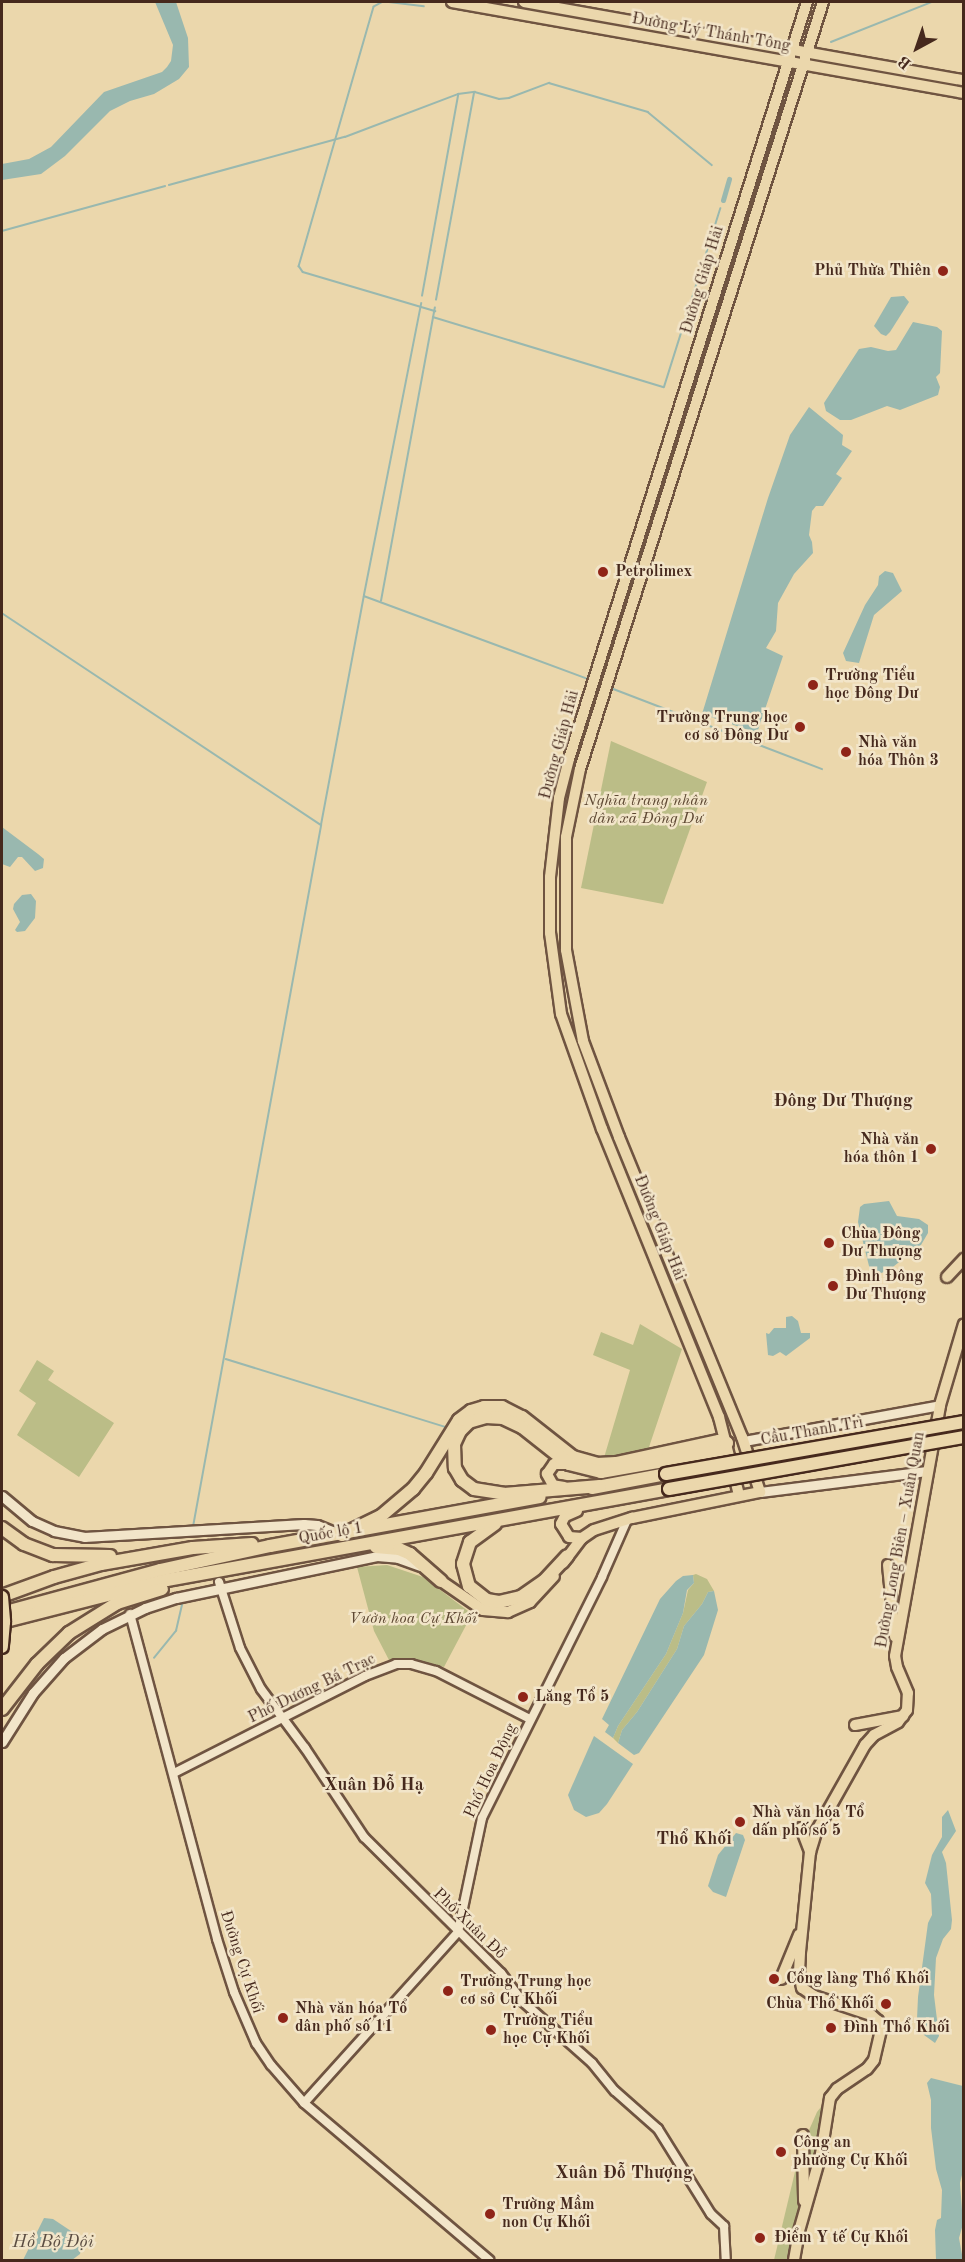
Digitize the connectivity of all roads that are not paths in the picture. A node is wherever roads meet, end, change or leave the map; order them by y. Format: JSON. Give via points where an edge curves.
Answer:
{"nodes":[{"id":1,"x":452,"y":2,"type":"edge"},
{"id":2,"x":524,"y":2,"type":"edge"},
{"id":3,"x":807,"y":2,"type":"edge"},
{"id":4,"x":823,"y":2,"type":"edge"},
{"id":5,"x":792,"y":50,"type":"junction"},
{"id":6,"x":807,"y":52,"type":"junction"},
{"id":7,"x":788,"y":62,"type":"junction"},
{"id":8,"x":803,"y":64,"type":"junction"},
{"id":9,"x":963,"y":80,"type":"edge"},
{"id":10,"x":963,"y":93,"type":"edge"},
{"id":11,"x":727,"y":254,"type":"junction"},
{"id":12,"x":740,"y":259,"type":"junction"},
{"id":13,"x":963,"y":1259,"type":"edge"},
{"id":14,"x":947,"y":1276,"type":"dead end"},
{"id":15,"x":963,"y":1324,"type":"edge"},
{"id":16,"x":940,"y":1406,"type":"junction"},
{"id":17,"x":963,"y":1422,"type":"edge"},
{"id":18,"x":963,"y":1437,"type":"edge"},
{"id":19,"x":744,"y":1441,"type":"junction"},
{"id":20,"x":727,"y":1443,"type":"junction"},
{"id":21,"x":569,"y":1464,"type":"junction"},
{"id":22,"x":927,"y":1471,"type":"junction"},
{"id":23,"x":666,"y":1472,"type":"joint"},
{"id":24,"x":600,"y":1486,"type":"junction"},
{"id":25,"x":670,"y":1491,"type":"junction"},
{"id":26,"x":760,"y":1492,"type":"junction"},
{"id":27,"x":739,"y":1495,"type":"junction"},
{"id":28,"x":2,"y":1496,"type":"edge"},
{"id":29,"x":548,"y":1510,"type":"junction"},
{"id":30,"x":578,"y":1511,"type":"junction"},
{"id":31,"x":508,"y":1518,"type":"junction"},
{"id":32,"x":627,"y":1520,"type":"junction"},
{"id":33,"x":2,"y":1528,"type":"edge"},
{"id":34,"x":342,"y":1535,"type":"junction"},
{"id":35,"x":582,"y":1538,"type":"junction"},
{"id":36,"x":290,"y":1542,"type":"junction"},
{"id":37,"x":354,"y":1546,"type":"junction"},
{"id":38,"x":156,"y":1554,"type":"junction"},
{"id":39,"x":567,"y":1556,"type":"junction"},
{"id":40,"x":256,"y":1564,"type":"junction"},
{"id":41,"x":888,"y":1565,"type":"dead end"},
{"id":42,"x":441,"y":1581,"type":"junction"},
{"id":43,"x":220,"y":1585,"type":"junction"},
{"id":44,"x":2,"y":1596,"type":"edge"},
{"id":45,"x":2,"y":1612,"type":"edge"},
{"id":46,"x":130,"y":1614,"type":"junction"},
{"id":47,"x":2,"y":1622,"type":"edge"},
{"id":48,"x":897,"y":1643,"type":"junction"},
{"id":49,"x":2,"y":1647,"type":"edge"},
{"id":50,"x":2,"y":1711,"type":"edge"},
{"id":51,"x":904,"y":1716,"type":"junction"},
{"id":52,"x":283,"y":1718,"type":"junction"},
{"id":53,"x":530,"y":1719,"type":"junction"},
{"id":54,"x":855,"y":1725,"type":"dead end"},
{"id":55,"x":2,"y":1742,"type":"edge"},
{"id":56,"x":174,"y":1773,"type":"junction"},
{"id":57,"x":801,"y":1828,"type":"dead end"},
{"id":58,"x":810,"y":1852,"type":"junction"},
{"id":59,"x":460,"y":1920,"type":"junction"},
{"id":60,"x":450,"y":1924,"type":"junction"},
{"id":61,"x":803,"y":1924,"type":"junction"},
{"id":62,"x":458,"y":1932,"type":"junction"},
{"id":63,"x":781,"y":1979,"type":"dead end"},
{"id":64,"x":304,"y":2103,"type":"junction"},
{"id":65,"x":803,"y":2135,"type":"dead end"},
{"id":66,"x":804,"y":2212,"type":"junction"},
{"id":67,"x":489,"y":2260,"type":"edge"},
{"id":68,"x":726,"y":2260,"type":"edge"},
{"id":69,"x":794,"y":2260,"type":"edge"}],
"edges":[{"from":1,"to":7,"type":"main road","name":"Đường Lý Thánh Tông"},
{"from":2,"to":5,"type":"main road","name":"Đường Lý Thánh Tông"},
{"from":3,"to":5,"type":"main road","name":"Đường Giáp Hải"},
{"from":4,"to":6,"type":"main road","name":"Đường Giáp Hải"},
{"from":5,"to":6,"type":"main road","name":"Đường Lý Thánh Tông"},
{"from":5,"to":7,"type":"main road","name":"Đường Giáp Hải"},
{"from":6,"to":8,"type":"main road","name":"Đường Giáp Hải"},
{"from":6,"to":9,"type":"main road","name":"Đường Lý Thánh Tông"},
{"from":7,"to":8,"type":"main road","name":"Đường Lý Thánh Tông"},
{"from":7,"to":11,"type":"main road","name":"Đường Giáp Hải"},
{"from":8,"to":10,"type":"main road","name":"Đường Lý Thánh Tông"},
{"from":8,"to":12,"type":"main road","name":"Đường Giáp Hải"},
{"from":11,"to":12,"type":"main road"},
{"from":11,"to":20,"type":"main road","name":"Đường Giáp Hải","via":[[569,759],[559,798],[550,877],[550,933],[561,1014],[580,1072]]},
{"from":12,"to":19,"type":"main road","name":"Đường Giáp Hải","via":[[580,769],[566,837],[564,907],[566,950],[583,1041]]},
{"from":13,"to":14,"type":"main road"},
{"from":15,"to":16,"type":"main road","name":"Đường Long Biên – Xuân Quan"},
{"from":16,"to":19,"type":"main road"},
{"from":16,"to":22,"type":"main road","name":"Đường Long Biên – Xuân Quan"},
{"from":17,"to":23,"type":"highway","name":"Cầu Thanh Trì","bridge":true},
{"from":18,"to":25,"type":"highway","name":"Cầu Thanh Trì","bridge":true},
{"from":19,"to":20,"type":"main road"},
{"from":19,"to":26,"type":"main road","name":"Đường Giáp Hải"},
{"from":20,"to":21,"type":"highway","via":[[720,1451],[615,1471],[596,1472]]},
{"from":20,"to":27,"type":"main road","name":"Đường Giáp Hải"},
{"from":20,"to":34,"type":"highway","via":[[719,1441],[597,1464],[573,1457],[522,1417],[502,1407],[484,1407],[459,1420],[413,1490],[381,1516]]},
{"from":21,"to":24,"type":"main road","via":[[551,1466],[547,1474],[550,1483],[557,1487]]},
{"from":21,"to":24,"type":"highway","via":[[522,1427],[497,1417],[469,1422],[453,1449],[458,1473],[474,1489],[504,1494]]},
{"from":22,"to":26,"type":"main road"},
{"from":22,"to":48,"type":"main road","name":"Đường Long Biên – Xuân Quan"},
{"from":23,"to":24,"type":"highway","name":"Quốc lộ 1"},
{"from":24,"to":34,"type":"highway","name":"Quốc lộ 1"},
{"from":25,"to":29,"type":"highway","name":"Quốc lộ 1"},
{"from":25,"to":30,"type":"main road"},
{"from":26,"to":27,"type":"main road"},
{"from":27,"to":32,"type":"main road"},
{"from":28,"to":34,"type":"main road","via":[[32,1521],[54,1531],[84,1537],[204,1535],[304,1524]]},
{"from":29,"to":30,"type":"main road"},
{"from":29,"to":31,"type":"highway","name":"Quốc lộ 1"},
{"from":30,"to":35,"type":"main road","via":[[565,1516],[561,1524],[569,1537]]},
{"from":31,"to":37,"type":"highway","name":"Quốc lộ 1"},
{"from":31,"to":39,"type":"highway","via":[[479,1534],[465,1552],[465,1575],[477,1594],[499,1602],[521,1597],[544,1581]]},
{"from":32,"to":35,"type":"main road"},
{"from":32,"to":53,"type":"street","name":"Phố Hoa Động"},
{"from":33,"to":38,"type":"highway","via":[[30,1547],[62,1557]]},
{"from":34,"to":36,"type":"highway","name":"Quốc lộ 1"},
{"from":35,"to":39,"type":"main road"},
{"from":36,"to":38,"type":"highway","via":[[227,1544]]},
{"from":36,"to":45,"type":"highway","name":"Quốc lộ 1","via":[[160,1570]]},
{"from":37,"to":40,"type":"highway","name":"Quốc lộ 1"},
{"from":37,"to":42,"type":"highway","via":[[399,1549]]},
{"from":38,"to":44,"type":"highway","via":[[76,1570]]},
{"from":39,"to":42,"type":"main road","via":[[540,1594],[520,1609],[508,1612],[483,1610],[470,1604]]},
{"from":40,"to":47,"type":"highway","name":"Quốc lộ 1","via":[[129,1588]]},
{"from":40,"to":50,"type":"highway","via":[[108,1607],[56,1643]]},
{"from":41,"to":48,"type":"main road"},
{"from":42,"to":43,"type":"main road","via":[[418,1565],[377,1556]]},
{"from":43,"to":46,"type":"main road"},
{"from":43,"to":52,"type":"street","name":"Phố Xuân Đỗ","via":[[240,1648],[261,1689]]},
{"from":44,"to":49,"type":"highway","bridge":true},
{"from":46,"to":55,"type":"main road","via":[[91,1635],[64,1658],[38,1688]]},
{"from":46,"to":56,"type":"street","name":"Đường Cự Khối"},
{"from":48,"to":51,"type":"main road","name":"Đường Long Biên – Xuân Quan","via":[[896,1662],[909,1699]]},
{"from":51,"to":54,"type":"main road"},
{"from":51,"to":58,"type":"main road","via":[[865,1745],[816,1832]]},
{"from":52,"to":53,"type":"street","name":"Phố Dương Bá Trạc","via":[[375,1671],[406,1664],[436,1671]]},
{"from":52,"to":56,"type":"street","name":"Phố Dương Bá Trạc"},
{"from":52,"to":60,"type":"street","name":"Phố Xuân Đỗ","via":[[364,1837]]},
{"from":53,"to":59,"type":"street","name":"Phố Hoa Động","via":[[482,1818]]},
{"from":56,"to":64,"type":"street","name":"Đường Cự Khối","via":[[217,1939],[244,2019],[271,2065]]},
{"from":57,"to":58,"type":"main road"},
{"from":58,"to":61,"type":"main road"},
{"from":59,"to":60,"type":"street"},
{"from":59,"to":62,"type":"street","name":"Phố Hoa Động"},
{"from":60,"to":62,"type":"street","name":"Phố Xuân Đỗ"},
{"from":61,"to":63,"type":"main road"},
{"from":61,"to":66,"type":"main road","via":[[799,1972],[802,1988],[814,1996],[871,2015],[881,2030],[874,2060],[831,2098],[821,2154]]},
{"from":62,"to":64,"type":"street"},
{"from":62,"to":68,"type":"street","name":"Phố Xuân Đỗ","via":[[501,1973],[522,2000],[658,2128],[711,2214],[724,2226]]},
{"from":64,"to":67,"type":"street","name":"Đường Cự Khối"},
{"from":65,"to":66,"type":"main road"},
{"from":66,"to":69,"type":"main road"}]}
